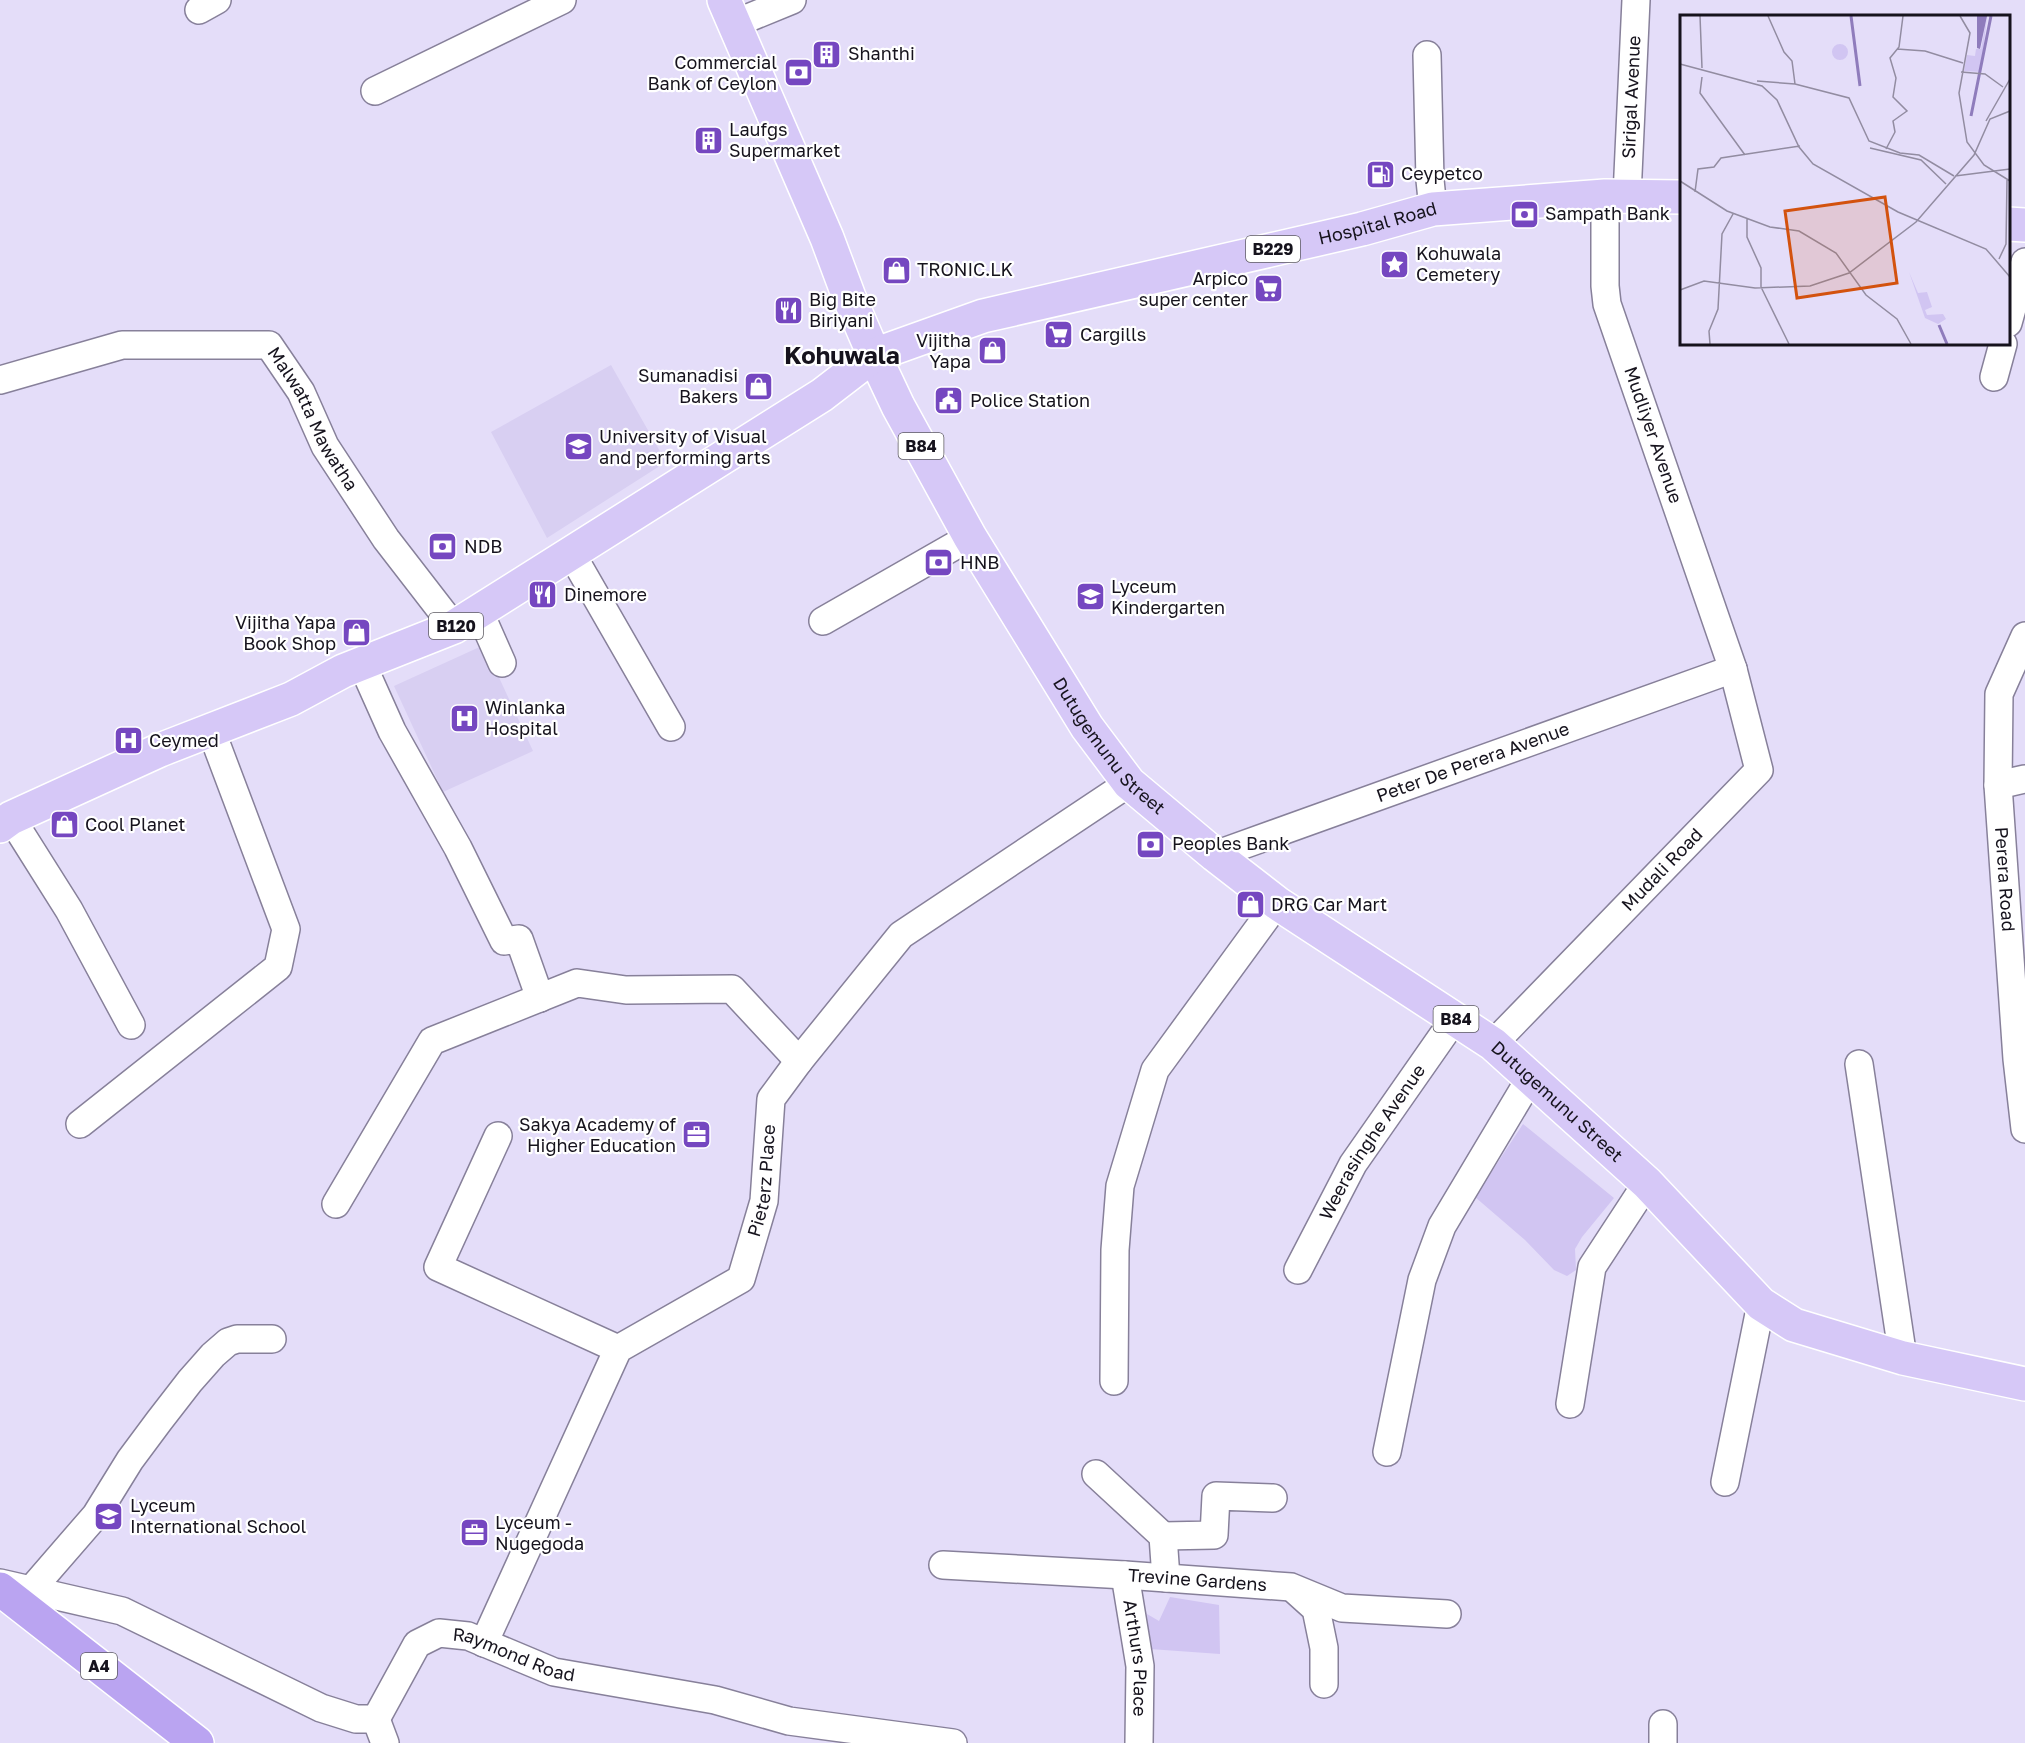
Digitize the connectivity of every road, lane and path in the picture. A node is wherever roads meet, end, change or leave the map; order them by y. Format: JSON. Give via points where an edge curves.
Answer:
{"nodes":[{"id":1,"x":562,"y":0,"type":"edge"},
{"id":2,"x":792,"y":0,"type":"edge"},
{"id":3,"x":1636,"y":0,"type":"edge"},
{"id":4,"x":730,"y":12,"type":"edge"},
{"id":5,"x":1427,"y":55,"type":"dead end"},
{"id":6,"x":375,"y":91,"type":"dead end"},
{"id":7,"x":1616,"y":196,"type":"junction"},
{"id":8,"x":1680,"y":197,"type":"edge"},
{"id":9,"x":1433,"y":209,"type":"junction"},
{"id":10,"x":2010,"y":224,"type":"edge"},
{"id":11,"x":2025,"y":225,"type":"edge"},
{"id":12,"x":2025,"y":262,"type":"edge"},
{"id":13,"x":2010,"y":316,"type":"edge"},
{"id":14,"x":2003,"y":345,"type":"edge"},
{"id":15,"x":874,"y":355,"type":"junction"},
{"id":16,"x":1994,"y":378,"type":"dead end"},
{"id":17,"x":0,"y":380,"type":"edge"},
{"id":18,"x":970,"y":537,"type":"junction"},
{"id":19,"x":571,"y":553,"type":"junction"},
{"id":20,"x":466,"y":619,"type":"junction"},
{"id":21,"x":823,"y":621,"type":"dead end"},
{"id":22,"x":2025,"y":636,"type":"edge"},
{"id":23,"x":502,"y":663,"type":"dead end"},
{"id":24,"x":362,"y":664,"type":"junction"},
{"id":25,"x":1733,"y":669,"type":"junction"},
{"id":26,"x":671,"y":727,"type":"dead end"},
{"id":27,"x":211,"y":730,"type":"junction"},
{"id":28,"x":2025,"y":779,"type":"edge"},
{"id":29,"x":1129,"y":783,"type":"junction"},
{"id":30,"x":1998,"y":785,"type":"junction"},
{"id":31,"x":5,"y":822,"type":"edge"},
{"id":32,"x":1215,"y":855,"type":"junction"},
{"id":33,"x":1277,"y":903,"type":"junction"},
{"id":34,"x":540,"y":998,"type":"junction"},
{"id":35,"x":1455,"y":1018,"type":"junction"},
{"id":36,"x":131,"y":1025,"type":"dead end"},
{"id":37,"x":1493,"y":1044,"type":"junction"},
{"id":38,"x":2021,"y":1058,"type":"edge"},
{"id":39,"x":798,"y":1060,"type":"junction"},
{"id":40,"x":1860,"y":1064,"type":"dead end"},
{"id":41,"x":1531,"y":1077,"type":"junction"},
{"id":42,"x":80,"y":1124,"type":"dead end"},
{"id":43,"x":2025,"y":1129,"type":"edge"},
{"id":44,"x":498,"y":1136,"type":"dead end"},
{"id":45,"x":1647,"y":1184,"type":"junction"},
{"id":46,"x":336,"y":1204,"type":"dead end"},
{"id":47,"x":1298,"y":1270,"type":"dead end"},
{"id":48,"x":1761,"y":1304,"type":"junction"},
{"id":49,"x":272,"y":1340,"type":"dead end"},
{"id":50,"x":618,"y":1348,"type":"junction"},
{"id":51,"x":1903,"y":1358,"type":"junction"},
{"id":52,"x":1114,"y":1381,"type":"dead end"},
{"id":53,"x":2025,"y":1384,"type":"edge"},
{"id":54,"x":1570,"y":1404,"type":"dead end"},
{"id":55,"x":1387,"y":1452,"type":"dead end"},
{"id":56,"x":1096,"y":1474,"type":"dead end"},
{"id":57,"x":1725,"y":1482,"type":"dead end"},
{"id":58,"x":1273,"y":1498,"type":"dead end"},
{"id":59,"x":1163,"y":1536,"type":"junction"},
{"id":60,"x":943,"y":1565,"type":"dead end"},
{"id":61,"x":1125,"y":1575,"type":"junction"},
{"id":62,"x":1166,"y":1578,"type":"junction"},
{"id":63,"x":0,"y":1583,"type":"edge"},
{"id":64,"x":1293,"y":1588,"type":"junction"},
{"id":65,"x":16,"y":1589,"type":"edge"},
{"id":66,"x":1446,"y":1614,"type":"dead end"},
{"id":67,"x":484,"y":1643,"type":"junction"},
{"id":68,"x":1324,"y":1684,"type":"dead end"},
{"id":69,"x":381,"y":1731,"type":"edge"},
{"id":70,"x":786,"y":1732,"type":"edge"},
{"id":71,"x":197,"y":1743,"type":"edge"},
{"id":72,"x":952,"y":1743,"type":"edge"},
{"id":73,"x":1139,"y":1743,"type":"edge"}],
"edges":[{"from":1,"to":6,"type":"street"},
{"from":2,"to":4,"type":"street"},
{"from":3,"to":7,"type":"street","name":"Sirigal Avenue"},
{"from":4,"to":15,"type":"main road","number":"B84"},
{"from":5,"to":9,"type":"street"},
{"from":7,"to":8,"type":"main road","name":"Hospital Road","number":"B229"},
{"from":7,"to":9,"type":"main road","name":"Hospital Road","number":"B229"},
{"from":7,"to":25,"type":"street","name":"Mudliyer Avenue","via":[[1605,286],[1607,304]]},
{"from":9,"to":15,"type":"main road","name":"Hospital Road","number":"B229","via":[[983,316]]},
{"from":10,"to":11,"type":"main road"},
{"from":12,"to":13,"type":"street"},
{"from":14,"to":16,"type":"street"},
{"from":15,"to":18,"type":"main road","name":"Dutugemunu Street","number":"B84"},
{"from":15,"to":19,"type":"main road","number":"B120","via":[[822,395]]},
{"from":17,"to":20,"type":"street","name":"Malwatta Mawatha","via":[[122,345],[269,345],[301,392],[325,446],[386,540]]},
{"from":18,"to":21,"type":"street"},
{"from":18,"to":29,"type":"main road","name":"Dutugemunu Street","number":"B84","via":[[1087,728]]},
{"from":19,"to":20,"type":"main road","number":"B120"},
{"from":19,"to":26,"type":"street"},
{"from":20,"to":23,"type":"street"},
{"from":20,"to":24,"type":"main road","number":"B120"},
{"from":22,"to":30,"type":"street","name":"Perera Road","via":[[1999,694]]},
{"from":24,"to":27,"type":"main road","number":"B120","via":[[291,699]]},
{"from":24,"to":34,"type":"street","via":[[392,731],[458,848],[504,941],[519,939]]},
{"from":25,"to":32,"type":"street","name":"Peter De Perera Avenue"},
{"from":25,"to":37,"type":"street","name":"Mudali Road","via":[[1759,770]]},
{"from":27,"to":31,"type":"main road","number":"B120"},
{"from":27,"to":42,"type":"street","via":[[286,929],[278,967]]},
{"from":28,"to":30,"type":"street"},
{"from":29,"to":32,"type":"main road","name":"Dutugemunu Street","number":"B84"},
{"from":29,"to":39,"type":"street","name":"Pieterz Place","via":[[901,935]]},
{"from":30,"to":38,"type":"street","name":"Perera Road"},
{"from":31,"to":36,"type":"street","via":[[69,910]]},
{"from":32,"to":33,"type":"main road","name":"Dutugemunu Street","number":"B84"},
{"from":33,"to":35,"type":"main road","name":"Dutugemunu Street","number":"B84"},
{"from":33,"to":52,"type":"street","via":[[1155,1070],[1120,1186],[1115,1250]]},
{"from":34,"to":39,"type":"street","via":[[577,983],[626,990],[732,989]]},
{"from":34,"to":46,"type":"street","via":[[432,1041]]},
{"from":35,"to":37,"type":"main road","name":"Dutugemunu Street","number":"B84"},
{"from":35,"to":47,"type":"street","name":"Weerasinghe Avenue","via":[[1353,1164]]},
{"from":37,"to":41,"type":"main road","name":"Dutugemunu Street","number":"B84"},
{"from":38,"to":43,"type":"street","name":"Perera Road"},
{"from":39,"to":50,"type":"street","name":"Pieterz Place","via":[[771,1099],[764,1201],[741,1279]]},
{"from":40,"to":51,"type":"street"},
{"from":41,"to":45,"type":"main road","name":"Dutugemunu Street","number":"B84"},
{"from":41,"to":55,"type":"street","via":[[1442,1226],[1422,1280]]},
{"from":44,"to":50,"type":"street","via":[[438,1267]]},
{"from":45,"to":48,"type":"main road","name":"Dutugemunu Street","number":"B84"},
{"from":45,"to":54,"type":"street","via":[[1592,1267]]},
{"from":48,"to":51,"type":"main road","name":"Dutugemunu Street","number":"B84","via":[[1794,1324]]},
{"from":48,"to":57,"type":"street"},
{"from":49,"to":65,"type":"street","via":[[237,1339],[213,1355],[130,1460],[96,1515]]},
{"from":50,"to":67,"type":"street"},
{"from":51,"to":53,"type":"main road","name":"Dutugemunu Street","number":"B84"},
{"from":56,"to":59,"type":"street"},
{"from":58,"to":59,"type":"street","via":[[1216,1496],[1214,1535]]},
{"from":59,"to":62,"type":"street"},
{"from":60,"to":61,"type":"street","name":"Trevine Gardens"},
{"from":61,"to":62,"type":"street","name":"Trevine Gardens"},
{"from":61,"to":73,"type":"street","name":"Arthurs Place","via":[[1140,1666]]},
{"from":62,"to":64,"type":"street","name":"Trevine Gardens"},
{"from":63,"to":65,"type":"street","name":"Raymond Road"},
{"from":64,"to":66,"type":"street","name":"Trevine Gardens","via":[[1342,1608]]},
{"from":64,"to":68,"type":"street","via":[[1316,1609],[1324,1648]]},
{"from":65,"to":69,"type":"street","name":"Raymond Road","via":[[122,1611],[321,1708]]},
{"from":65,"to":71,"type":"highway","number":"A4"},
{"from":67,"to":69,"type":"street","name":"Raymond Road","via":[[468,1636],[439,1633],[417,1644]]},
{"from":67,"to":70,"type":"street","name":"Raymond Road","via":[[554,1672],[715,1700]]},
{"from":70,"to":72,"type":"street","name":"Raymond Road"}]}
